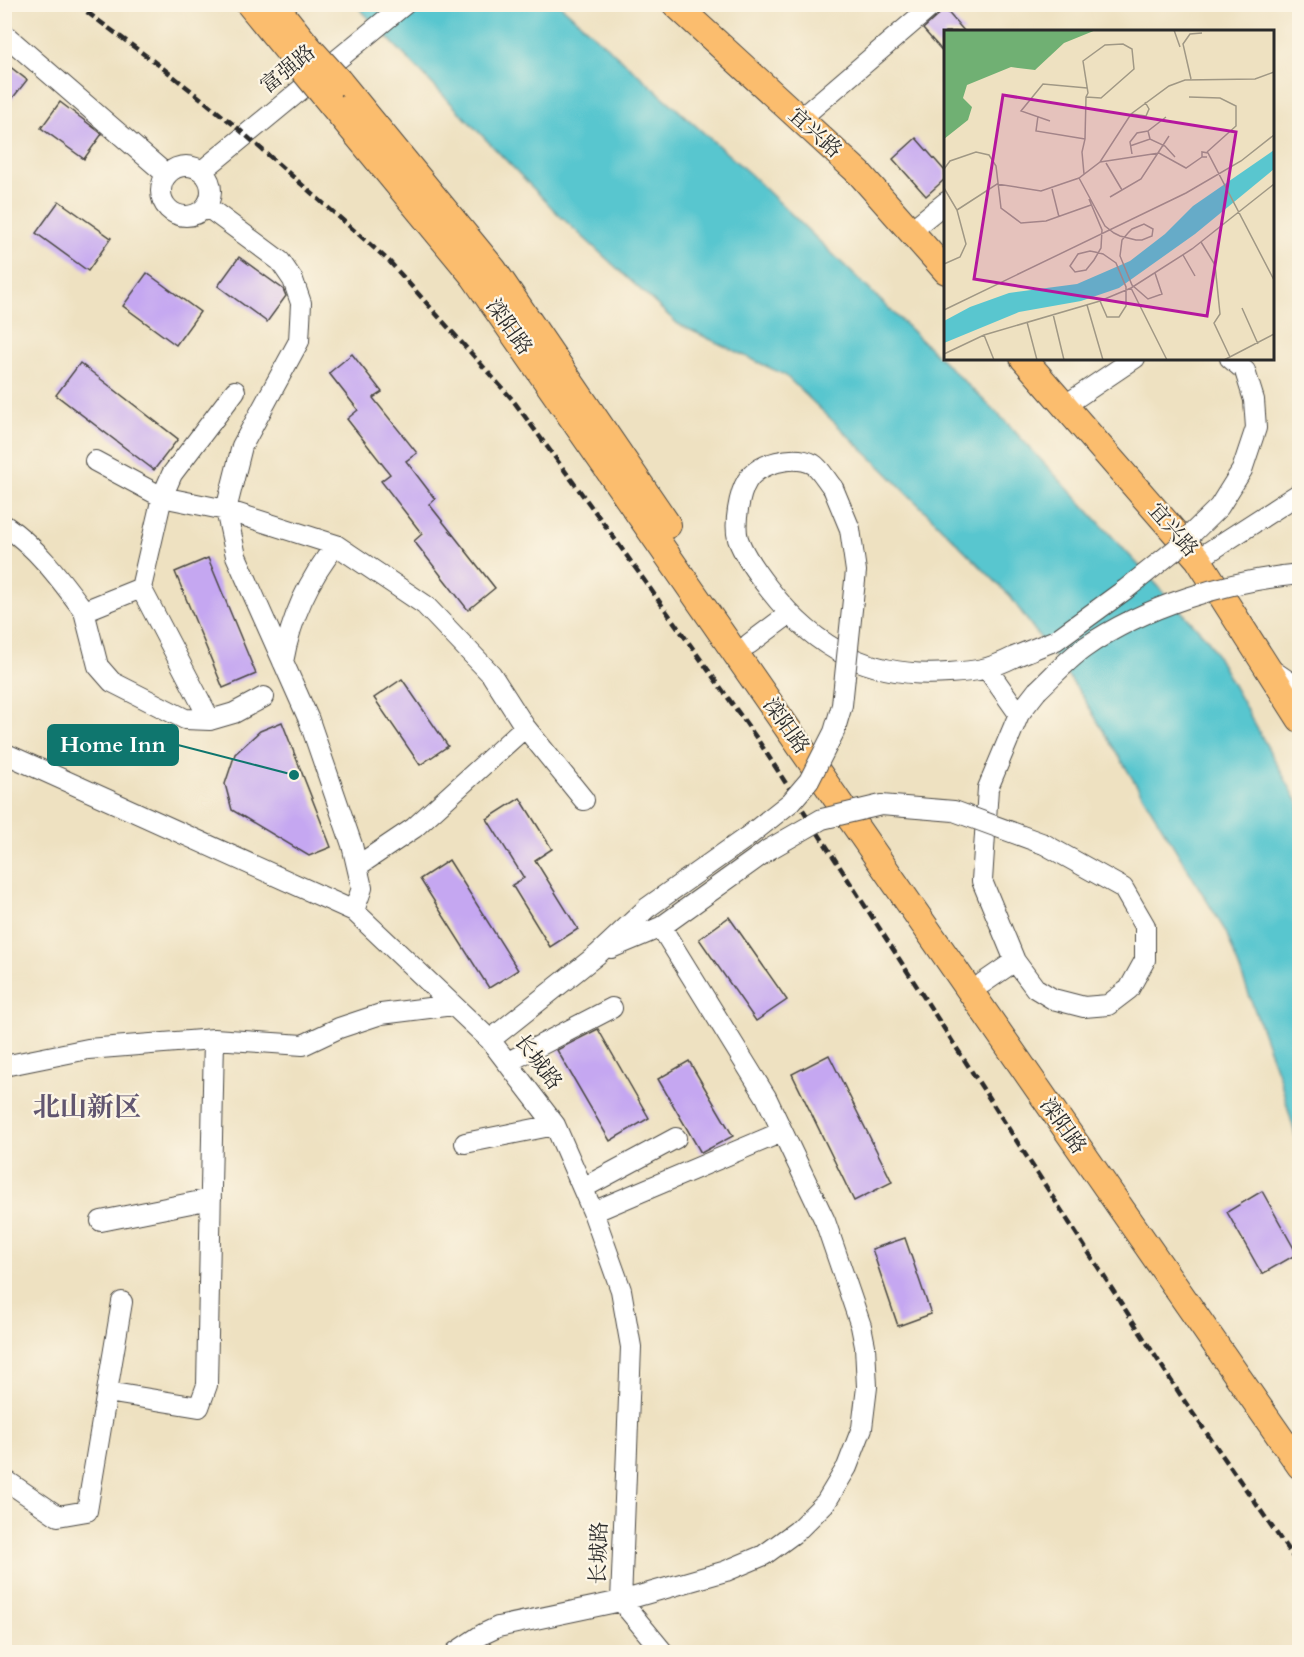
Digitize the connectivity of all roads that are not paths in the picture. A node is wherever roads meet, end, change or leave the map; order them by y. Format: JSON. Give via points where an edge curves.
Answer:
{"nodes":[{"id":1,"x":249,"y":4,"type":"edge"},
{"id":2,"x":274,"y":4,"type":"edge"},
{"id":3,"x":405,"y":4,"type":"edge"},
{"id":4,"x":675,"y":4,"type":"edge"},
{"id":5,"x":934,"y":4,"type":"edge"},
{"id":6,"x":4,"y":34,"type":"edge"},
{"id":7,"x":305,"y":57,"type":"junction"},
{"id":8,"x":335,"y":93,"type":"junction"},
{"id":9,"x":800,"y":119,"type":"junction"},
{"id":10,"x":202,"y":171,"type":"junction"},
{"id":11,"x":167,"y":175,"type":"junction"},
{"id":12,"x":944,"y":203,"type":"edge"},
{"id":13,"x":206,"y":206,"type":"junction"},
{"id":14,"x":910,"y":231,"type":"junction"},
{"id":15,"x":944,"y":270,"type":"edge"},
{"id":16,"x":1025,"y":360,"type":"edge"},
{"id":17,"x":1132,"y":360,"type":"edge"},
{"id":18,"x":1237,"y":365,"type":"edge"},
{"id":19,"x":236,"y":391,"type":"dead end"},
{"id":20,"x":1064,"y":406,"type":"junction"},
{"id":21,"x":95,"y":461,"type":"dead end"},
{"id":22,"x":1299,"y":493,"type":"edge"},
{"id":23,"x":162,"y":497,"type":"junction"},
{"id":24,"x":226,"y":510,"type":"junction"},
{"id":25,"x":4,"y":525,"type":"edge"},
{"id":26,"x":336,"y":544,"type":"junction"},
{"id":27,"x":1198,"y":559,"type":"junction"},
{"id":28,"x":1299,"y":574,"type":"edge"},
{"id":29,"x":141,"y":588,"type":"junction"},
{"id":30,"x":84,"y":610,"type":"junction"},
{"id":31,"x":789,"y":614,"type":"junction"},
{"id":32,"x":749,"y":644,"type":"junction"},
{"id":33,"x":283,"y":662,"type":"junction"},
{"id":34,"x":1268,"y":667,"type":"junction"},
{"id":35,"x":988,"y":670,"type":"junction"},
{"id":36,"x":1299,"y":689,"type":"edge"},
{"id":37,"x":264,"y":697,"type":"dead end"},
{"id":38,"x":1018,"y":714,"type":"junction"},
{"id":39,"x":1299,"y":719,"type":"edge"},
{"id":40,"x":210,"y":720,"type":"junction"},
{"id":41,"x":525,"y":727,"type":"junction"},
{"id":42,"x":4,"y":753,"type":"edge"},
{"id":43,"x":584,"y":800,"type":"dead end"},
{"id":44,"x":358,"y":865,"type":"junction"},
{"id":45,"x":354,"y":910,"type":"junction"},
{"id":46,"x":661,"y":927,"type":"junction"},
{"id":47,"x":598,"y":954,"type":"junction"},
{"id":48,"x":1015,"y":962,"type":"junction"},
{"id":49,"x":983,"y":983,"type":"junction"},
{"id":50,"x":453,"y":1005,"type":"junction"},
{"id":51,"x":612,"y":1008,"type":"dead end"},
{"id":52,"x":214,"y":1039,"type":"junction"},
{"id":53,"x":490,"y":1040,"type":"junction"},
{"id":54,"x":508,"y":1062,"type":"junction"},
{"id":55,"x":4,"y":1066,"type":"edge"},
{"id":56,"x":555,"y":1125,"type":"junction"},
{"id":57,"x":782,"y":1132,"type":"junction"},
{"id":58,"x":676,"y":1138,"type":"dead end"},
{"id":59,"x":465,"y":1143,"type":"dead end"},
{"id":60,"x":583,"y":1188,"type":"junction"},
{"id":61,"x":211,"y":1199,"type":"junction"},
{"id":62,"x":593,"y":1212,"type":"junction"},
{"id":63,"x":102,"y":1221,"type":"dead end"},
{"id":64,"x":122,"y":1302,"type":"dead end"},
{"id":65,"x":107,"y":1392,"type":"junction"},
{"id":66,"x":1299,"y":1438,"type":"edge"},
{"id":67,"x":1299,"y":1466,"type":"edge"},
{"id":68,"x":4,"y":1479,"type":"edge"},
{"id":69,"x":621,"y":1601,"type":"junction"},
{"id":70,"x":456,"y":1653,"type":"edge"},
{"id":71,"x":663,"y":1653,"type":"edge"}],
"edges":[{"from":1,"to":7,"type":"main road","name":"滦阳路"},
{"from":2,"to":7,"type":"main road","name":"滦阳路"},
{"from":3,"to":10,"type":"street","name":"富强路"},
{"from":4,"to":9,"type":"main road","name":"宜兴路"},
{"from":5,"to":9,"type":"street"},
{"from":6,"to":11,"type":"street"},
{"from":7,"to":8,"type":"main road","name":"滦阳路","bridge":true},
{"from":8,"to":32,"type":"main road","name":"滦阳路","via":[[494,270]]},
{"from":8,"to":67,"type":"main road","name":"滦阳路","via":[[474,277]]},
{"from":9,"to":14,"type":"main road","name":"宜兴路","via":[[860,174]]},
{"from":10,"to":11,"type":"street","via":[[188,166]]},
{"from":10,"to":13,"type":"street","via":[[211,192]]},
{"from":11,"to":13,"type":"street","via":[[161,189],[171,210],[185,215]]},
{"from":12,"to":14,"type":"street"},
{"from":13,"to":24,"type":"street","via":[[280,261],[294,280],[302,316],[298,341],[242,446]]},
{"from":14,"to":15,"type":"main road","name":"宜兴路"},
{"from":16,"to":20,"type":"main road","name":"宜兴路"},
{"from":17,"to":20,"type":"street"},
{"from":18,"to":35,"type":"street","bridge":true,"via":[[1254,400],[1256,428],[1242,470],[1219,507],[1176,549],[1056,640]]},
{"from":19,"to":23,"type":"street","via":[[172,474]]},
{"from":20,"to":27,"type":"main road","name":"宜兴路"},
{"from":21,"to":23,"type":"street"},
{"from":22,"to":27,"type":"street"},
{"from":23,"to":24,"type":"street"},
{"from":23,"to":29,"type":"street"},
{"from":24,"to":26,"type":"street"},
{"from":24,"to":33,"type":"street","via":[[236,556]]},
{"from":25,"to":30,"type":"street","via":[[18,534],[56,574]]},
{"from":26,"to":33,"type":"street","via":[[303,594]]},
{"from":26,"to":41,"type":"street","via":[[425,605],[491,674]]},
{"from":27,"to":34,"type":"main road","name":"宜兴路"},
{"from":28,"to":38,"type":"street","bridge":true,"via":[[1198,593],[1137,618],[1084,648],[1036,691]]},
{"from":29,"to":30,"type":"street"},
{"from":29,"to":40,"type":"street"},
{"from":30,"to":40,"type":"street","via":[[98,666],[112,682],[185,719]]},
{"from":31,"to":32,"type":"street"},
{"from":31,"to":35,"type":"street","via":[[817,639],[873,668],[915,676]]},
{"from":31,"to":47,"type":"street","bridge":true,"via":[[758,574],[738,538],[738,511],[747,480],[790,458],[814,464],[833,488],[850,529],[856,572],[842,705],[834,732],[809,781],[791,802],[647,908]]},
{"from":32,"to":49,"type":"main road","name":"滦阳路"},
{"from":33,"to":44,"type":"street","via":[[309,720]]},
{"from":34,"to":36,"type":"street"},
{"from":34,"to":39,"type":"main road","name":"宜兴路"},
{"from":35,"to":38,"type":"street"},
{"from":37,"to":40,"type":"street"},
{"from":38,"to":48,"type":"street","via":[[987,788],[982,881]]},
{"from":41,"to":43,"type":"street"},
{"from":41,"to":44,"type":"street","via":[[414,828]]},
{"from":42,"to":45,"type":"street","name":"长城路"},
{"from":44,"to":45,"type":"street","via":[[362,888]]},
{"from":45,"to":50,"type":"street","name":"长城路"},
{"from":46,"to":47,"type":"street"},
{"from":46,"to":48,"type":"street","bridge":true,"via":[[768,850],[822,819],[881,805],[954,810],[1044,844],[1122,888],[1145,926],[1145,960],[1130,989],[1108,1005],[1084,1007],[1053,999],[1035,988]]},
{"from":46,"to":57,"type":"street","via":[[766,1097]]},
{"from":47,"to":53,"type":"street"},
{"from":48,"to":49,"type":"street"},
{"from":49,"to":66,"type":"main road","name":"滦阳路"},
{"from":50,"to":52,"type":"street","via":[[381,1014],[303,1045]]},
{"from":50,"to":53,"type":"street","name":"长城路"},
{"from":51,"to":54,"type":"street"},
{"from":52,"to":55,"type":"street","via":[[88,1048]]},
{"from":52,"to":61,"type":"street"},
{"from":53,"to":54,"type":"street","name":"长城路"},
{"from":54,"to":56,"type":"street","name":"长城路"},
{"from":56,"to":59,"type":"street"},
{"from":56,"to":60,"type":"street","name":"长城路"},
{"from":57,"to":62,"type":"street"},
{"from":57,"to":69,"type":"street","via":[[825,1221],[861,1326],[867,1387],[856,1448],[826,1502],[781,1544],[745,1564]]},
{"from":58,"to":60,"type":"street"},
{"from":60,"to":62,"type":"street","name":"长城路"},
{"from":61,"to":63,"type":"street"},
{"from":61,"to":65,"type":"street","via":[[207,1385],[199,1407]]},
{"from":62,"to":69,"type":"street","name":"长城路","via":[[621,1290],[631,1347]]},
{"from":64,"to":65,"type":"street"},
{"from":65,"to":68,"type":"street","via":[[87,1511],[58,1516]]},
{"from":69,"to":70,"type":"street","via":[[498,1627]]},
{"from":69,"to":71,"type":"street","name":"长城路"}]}
